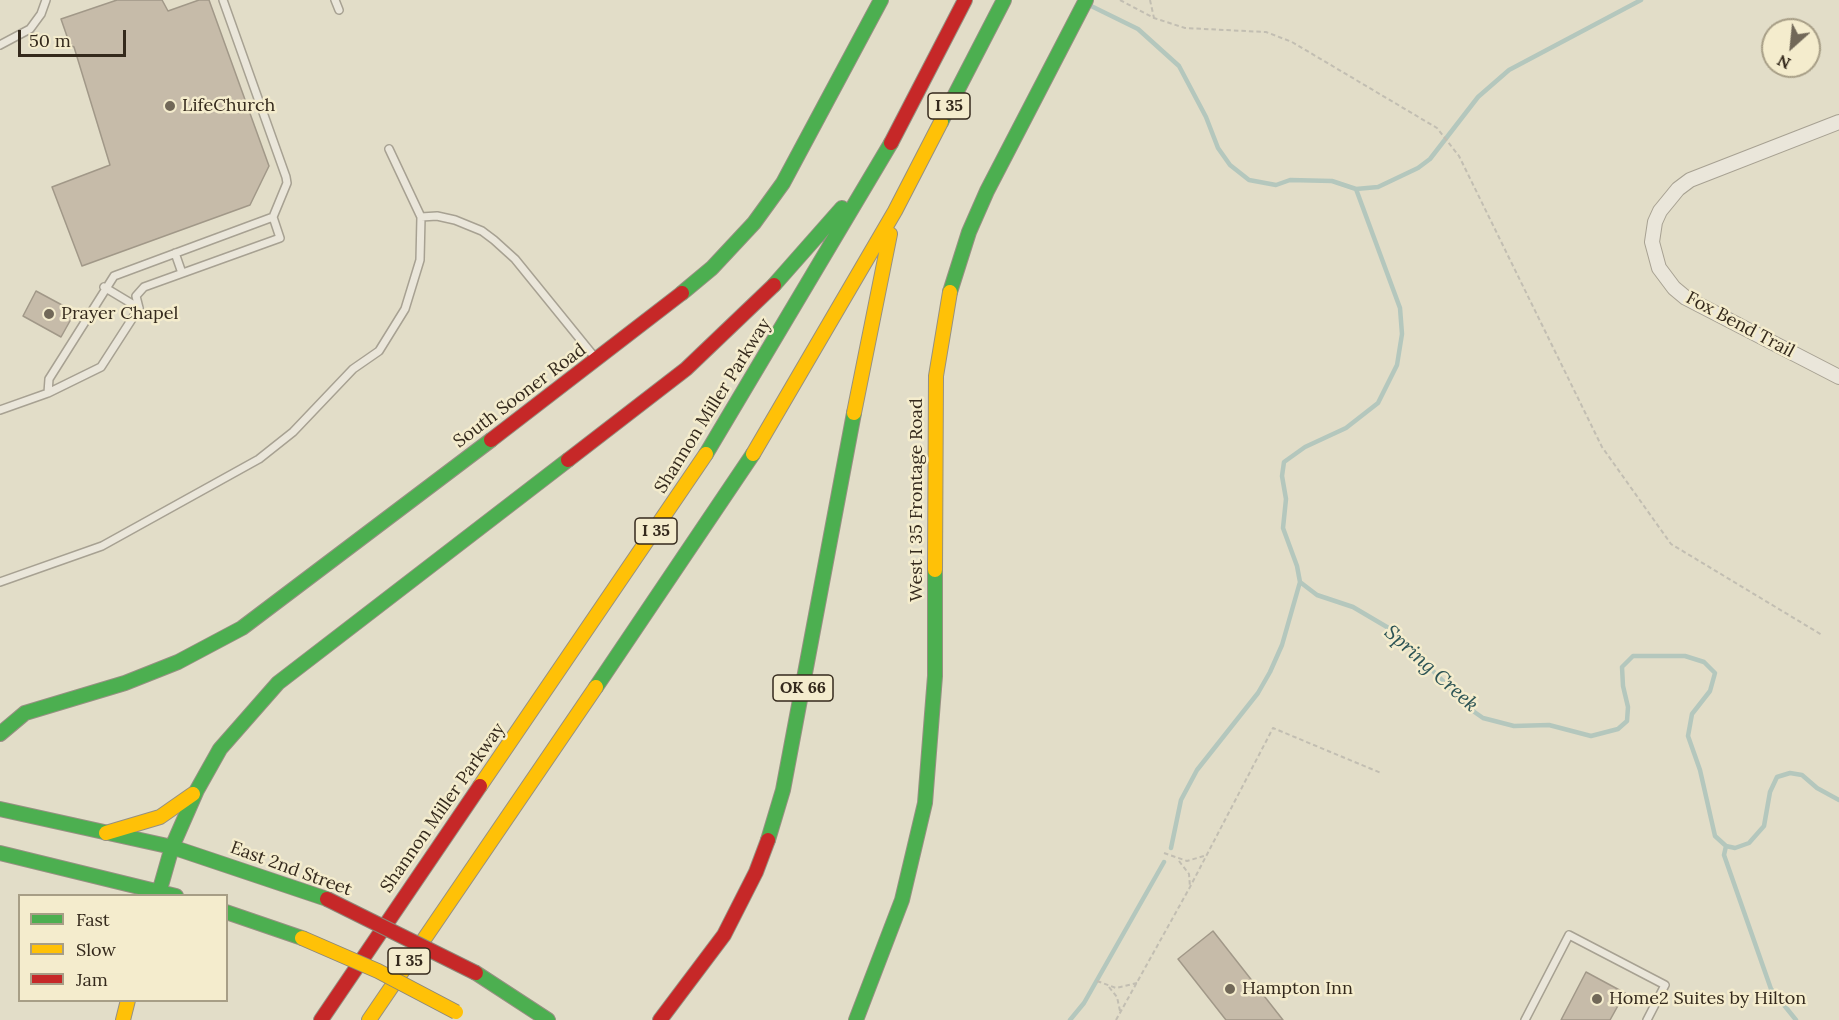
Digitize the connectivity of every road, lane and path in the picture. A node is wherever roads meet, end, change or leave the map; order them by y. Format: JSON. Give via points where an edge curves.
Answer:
{"nodes":[{"id":1,"x":46,"y":0,"type":"edge"},
{"id":2,"x":223,"y":0,"type":"edge"},
{"id":3,"x":335,"y":0,"type":"edge"},
{"id":4,"x":881,"y":0,"type":"edge"},
{"id":5,"x":965,"y":0,"type":"edge"},
{"id":6,"x":1004,"y":0,"type":"edge"},
{"id":7,"x":1086,"y":0,"type":"edge"},
{"id":8,"x":1120,"y":0,"type":"edge"},
{"id":9,"x":1150,"y":0,"type":"edge"},
{"id":10,"x":339,"y":10,"type":"dead end"},
{"id":11,"x":1154,"y":18,"type":"junction"},
{"id":12,"x":0,"y":45,"type":"edge"},
{"id":13,"x":1839,"y":122,"type":"edge"},
{"id":14,"x":389,"y":149,"type":"dead end"},
{"id":15,"x":881,"y":163,"type":"junction"},
{"id":16,"x":895,"y":212,"type":"junction"},
{"id":17,"x":273,"y":217,"type":"junction"},
{"id":18,"x":421,"y":217,"type":"junction"},
{"id":19,"x":175,"y":253,"type":"junction"},
{"id":20,"x":182,"y":273,"type":"junction"},
{"id":21,"x":104,"y":287,"type":"junction"},
{"id":22,"x":139,"y":308,"type":"junction"},
{"id":23,"x":597,"y":360,"type":"junction"},
{"id":24,"x":1839,"y":377,"type":"edge"},
{"id":25,"x":48,"y":393,"type":"junction"},
{"id":26,"x":0,"y":410,"type":"edge"},
{"id":27,"x":0,"y":582,"type":"edge"},
{"id":28,"x":1822,"y":635,"type":"dead end"},
{"id":29,"x":0,"y":734,"type":"edge"},
{"id":30,"x":1381,"y":773,"type":"dead end"},
{"id":31,"x":197,"y":790,"type":"junction"},
{"id":32,"x":0,"y":808,"type":"edge"},
{"id":33,"x":106,"y":833,"type":"junction"},
{"id":34,"x":172,"y":847,"type":"junction"},
{"id":35,"x":1164,"y":853,"type":"dead end"},
{"id":36,"x":0,"y":854,"type":"edge"},
{"id":37,"x":1207,"y":855,"type":"junction"},
{"id":38,"x":1179,"y":861,"type":"junction"},
{"id":39,"x":1190,"y":887,"type":"junction"},
{"id":40,"x":158,"y":893,"type":"edge"},
{"id":41,"x":228,"y":913,"type":"edge"},
{"id":42,"x":1096,"y":981,"type":"dead end"},
{"id":43,"x":1137,"y":984,"type":"junction"},
{"id":44,"x":1109,"y":987,"type":"junction"},
{"id":45,"x":128,"y":1002,"type":"edge"},
{"id":46,"x":1119,"y":1016,"type":"junction"},
{"id":47,"x":123,"y":1020,"type":"edge"},
{"id":48,"x":321,"y":1020,"type":"edge"},
{"id":49,"x":369,"y":1020,"type":"edge"},
{"id":50,"x":468,"y":1020,"type":"edge"},
{"id":51,"x":548,"y":1020,"type":"edge"},
{"id":52,"x":660,"y":1020,"type":"edge"},
{"id":53,"x":856,"y":1020,"type":"edge"},
{"id":54,"x":1116,"y":1020,"type":"edge"},
{"id":55,"x":1525,"y":1020,"type":"edge"},
{"id":56,"x":1647,"y":1020,"type":"edge"}],
"edges":[{"from":1,"to":12,"type":"lane","via":[[30,29]]},
{"from":2,"to":17,"type":"lane","via":[[286,177]]},
{"from":3,"to":10,"type":"lane"},
{"from":4,"to":23,"type":"main road","name":"South Sooner Road","via":[[807,142],[753,223],[712,268]]},
{"from":5,"to":15,"type":"main road","name":"Shannon Miller Parkway","number":"I 35"},
{"from":6,"to":16,"type":"main road","number":"I 35"},
{"from":7,"to":53,"type":"main road","name":"West I 35 Frontage Road","via":[[987,191],[953,279],[936,376],[935,676],[925,803],[903,900]]},
{"from":8,"to":11,"type":"path"},
{"from":9,"to":11,"type":"path"},
{"from":11,"to":28,"type":"path","via":[[1185,28],[1266,32],[1292,42],[1437,128],[1459,156],[1602,447],[1671,544]]},
{"from":13,"to":24,"type":"street","name":"Fox Bend Trail","via":[[1690,180],[1660,211],[1652,242],[1659,268],[1686,298]]},
{"from":14,"to":18,"type":"lane"},
{"from":15,"to":31,"type":"main road","via":[[778,281],[686,369],[278,683],[220,749]]},
{"from":15,"to":48,"type":"main road","name":"Shannon Miller Parkway","number":"I 35","via":[[706,455]]},
{"from":16,"to":49,"type":"main road","number":"I 35","via":[[777,416],[714,514]]},
{"from":16,"to":52,"type":"main road","number":"OK 66","via":[[783,790],[770,835],[752,882],[724,935]]},
{"from":17,"to":19,"type":"lane"},
{"from":17,"to":20,"type":"lane","via":[[280,238]]},
{"from":18,"to":23,"type":"lane","via":[[455,220],[494,240],[515,259]]},
{"from":18,"to":27,"type":"lane","via":[[416,276],[389,339],[353,369],[276,447],[161,516],[102,546]]},
{"from":19,"to":20,"type":"lane"},
{"from":19,"to":21,"type":"lane","via":[[114,276]]},
{"from":20,"to":22,"type":"lane","via":[[140,290],[136,296]]},
{"from":21,"to":22,"type":"lane"},
{"from":21,"to":25,"type":"lane","via":[[49,379]]},
{"from":22,"to":25,"type":"lane","via":[[101,367]]},
{"from":23,"to":29,"type":"main road","name":"South Sooner Road","via":[[242,628],[178,662],[125,683],[25,713]]},
{"from":25,"to":26,"type":"lane"},
{"from":30,"to":37,"type":"path","via":[[1273,728]]},
{"from":31,"to":33,"type":"main road","via":[[160,816]]},
{"from":31,"to":34,"type":"main road"},
{"from":32,"to":33,"type":"main road","name":"East 2nd Street"},
{"from":33,"to":34,"type":"main road","name":"East 2nd Street"},
{"from":34,"to":40,"type":"main road"},
{"from":34,"to":51,"type":"main road","name":"East 2nd Street","bridge":true,"via":[[327,899],[476,973]]},
{"from":35,"to":38,"type":"path"},
{"from":36,"to":40,"type":"main road"},
{"from":37,"to":38,"type":"path"},
{"from":37,"to":39,"type":"path"},
{"from":38,"to":39,"type":"path","via":[[1188,874]]},
{"from":39,"to":43,"type":"path"},
{"from":41,"to":50,"type":"main road","bridge":true,"via":[[302,938],[378,971]]},
{"from":42,"to":44,"type":"path"},
{"from":43,"to":44,"type":"path"},
{"from":43,"to":46,"type":"path"},
{"from":44,"to":46,"type":"path","via":[[1119,1003]]},
{"from":45,"to":47,"type":"main road"},
{"from":46,"to":54,"type":"path"},
{"from":55,"to":56,"type":"lane","via":[[1569,935],[1665,986]]}]}
